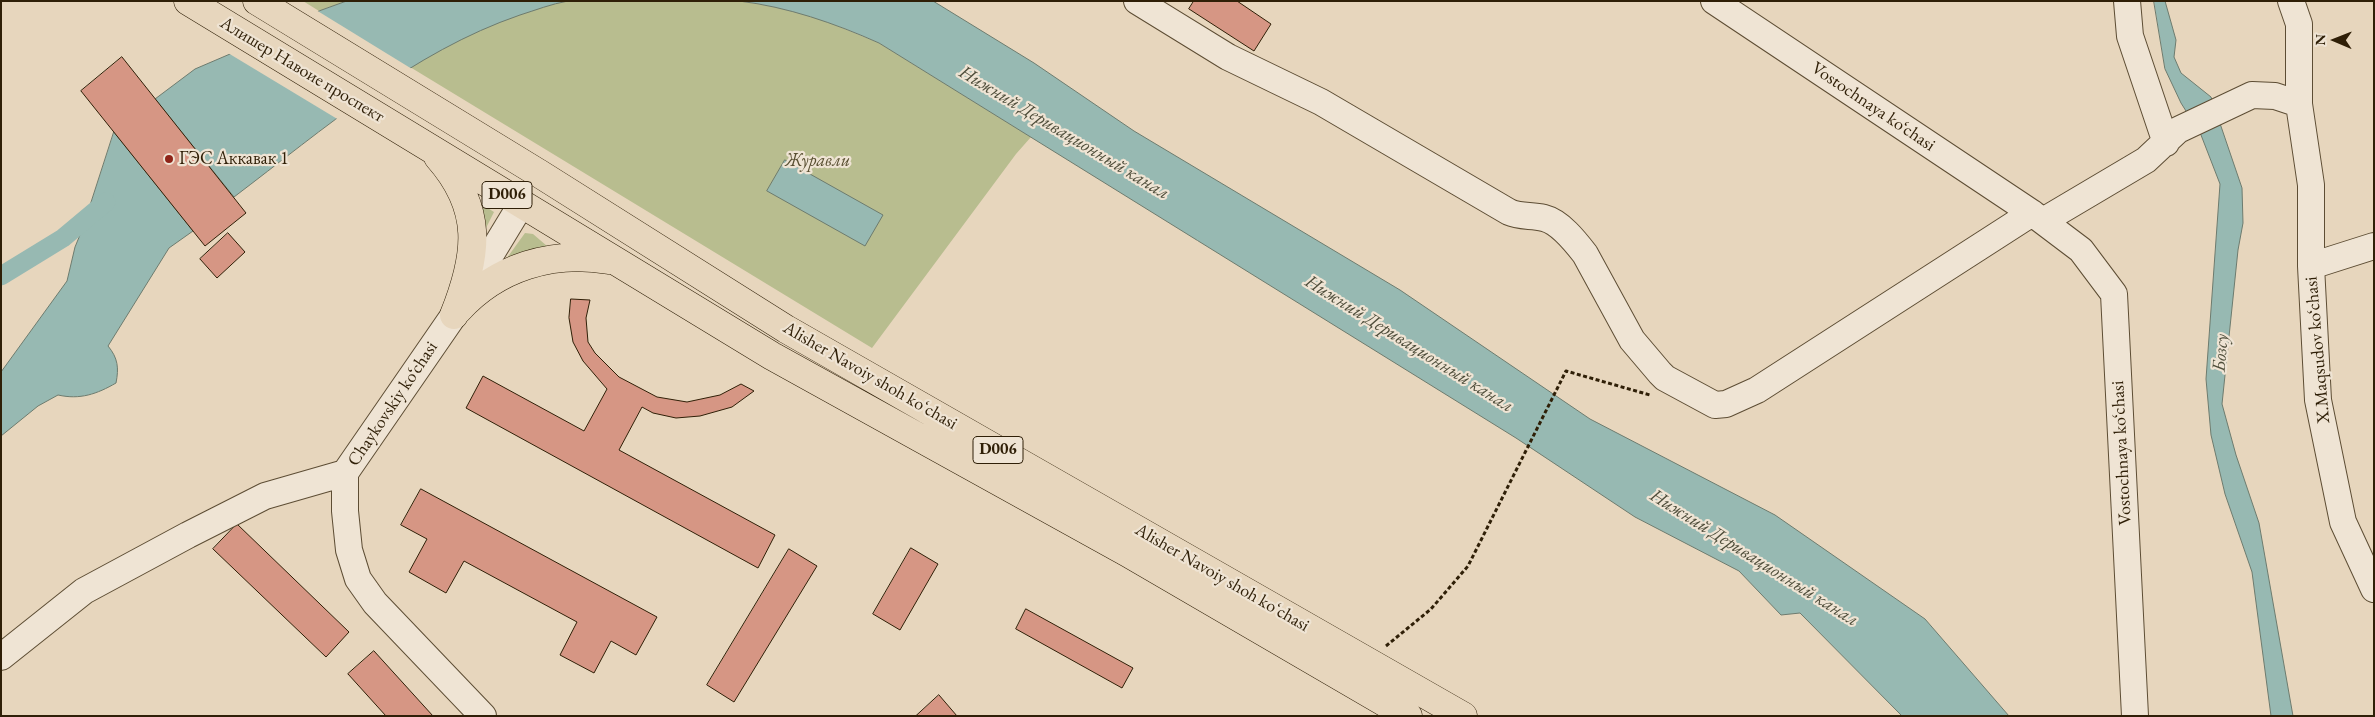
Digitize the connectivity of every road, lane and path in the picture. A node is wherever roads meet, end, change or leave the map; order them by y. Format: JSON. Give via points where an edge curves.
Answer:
{"nodes":[{"id":1,"x":257,"y":1,"type":"edge"},
{"id":2,"x":1137,"y":1,"type":"edge"},
{"id":3,"x":1714,"y":1,"type":"edge"},
{"id":4,"x":2127,"y":1,"type":"edge"},
{"id":5,"x":2291,"y":1,"type":"edge"},
{"id":6,"x":196,"y":7,"type":"edge"},
{"id":7,"x":2299,"y":104,"type":"junction"},
{"id":8,"x":398,"y":129,"type":"joint"},
{"id":9,"x":2172,"y":136,"type":"junction"},
{"id":10,"x":422,"y":143,"type":"junction"},
{"id":11,"x":540,"y":174,"type":"junction"},
{"id":12,"x":522,"y":203,"type":"junction"},
{"id":13,"x":2038,"y":217,"type":"junction"},
{"id":14,"x":2374,"y":246,"type":"edge"},
{"id":15,"x":616,"y":261,"type":"junction"},
{"id":16,"x":2311,"y":266,"type":"junction"},
{"id":17,"x":454,"y":315,"type":"junction"},
{"id":18,"x":1657,"y":396,"type":"dead end"},
{"id":19,"x":346,"y":473,"type":"junction"},
{"id":20,"x":2374,"y":589,"type":"edge"},
{"id":21,"x":1,"y":657,"type":"edge"},
{"id":22,"x":1368,"y":661,"type":"junction"},
{"id":23,"x":483,"y":716,"type":"edge"},
{"id":24,"x":1408,"y":716,"type":"edge"},
{"id":25,"x":1463,"y":716,"type":"edge"},
{"id":26,"x":2135,"y":716,"type":"edge"}],
"edges":[{"from":1,"to":11,"type":"main road","name":"Alisher Navoiy shoh koʻchasi","number":"D006"},
{"from":2,"to":13,"type":"street","via":[[1228,57],[1321,102],[1509,212],[1554,222],[1585,254],[1632,340],[1660,373],[1715,405],[1726,404],[1757,390]]},
{"from":3,"to":13,"type":"street","name":"Vostochnaya ko‘chasi"},
{"from":4,"to":9,"type":"street","via":[[2130,36]]},
{"from":5,"to":7,"type":"street","name":"X.Maqsudov ko‘chasi","via":[[2299,24]]},
{"from":6,"to":8,"type":"main road","name":"Алишер Навоие проспект","number":"D006"},
{"from":7,"to":9,"type":"street","via":[[2276,96],[2252,95]]},
{"from":7,"to":16,"type":"street","name":"X.Maqsudov ko‘chasi","via":[[2310,185]]},
{"from":8,"to":10,"type":"main road","name":"Alisher Navoiy shoh koʻchasi","number":"D006"},
{"from":9,"to":13,"type":"street","via":[[2146,160]]},
{"from":10,"to":12,"type":"main road","name":"Alisher Navoiy shoh koʻchasi","number":"D006"},
{"from":10,"to":17,"type":"main road","via":[[448,169],[471,216],[474,234],[472,259]]},
{"from":11,"to":12,"type":"main road"},
{"from":11,"to":22,"type":"main road","name":"Alisher Navoiy shoh koʻchasi","number":"D006","via":[[786,329]]},
{"from":12,"to":15,"type":"main road","name":"Alisher Navoiy shoh koʻchasi","number":"D006"},
{"from":12,"to":17,"type":"street","name":"Chaykovskiy ko‘chasi"},
{"from":13,"to":26,"type":"street","name":"Vostochnaya ko‘chasi","via":[[2081,250],[2114,294]]},
{"from":14,"to":16,"type":"street"},
{"from":15,"to":17,"type":"main road","via":[[579,256],[522,266],[482,286]]},
{"from":15,"to":24,"type":"main road","name":"Alisher Navoiy shoh koʻchasi","number":"D006","via":[[772,356],[1128,553]]},
{"from":16,"to":20,"type":"street","name":"X.Maqsudov ko‘chasi","via":[[2318,400],[2343,522]]},
{"from":17,"to":19,"type":"street","name":"Chaykovskiy ko‘chasi"},
{"from":18,"to":22,"type":"path","via":[[1566,371],[1468,566],[1431,609]]},
{"from":19,"to":21,"type":"street","via":[[265,496],[101,581]]},
{"from":19,"to":23,"type":"street","name":"Chaykovskiy ko‘chasi","via":[[344,511],[349,550],[358,579],[375,602]]},
{"from":22,"to":25,"type":"main road","name":"Alisher Navoiy shoh koʻchasi","number":"D006"}]}
